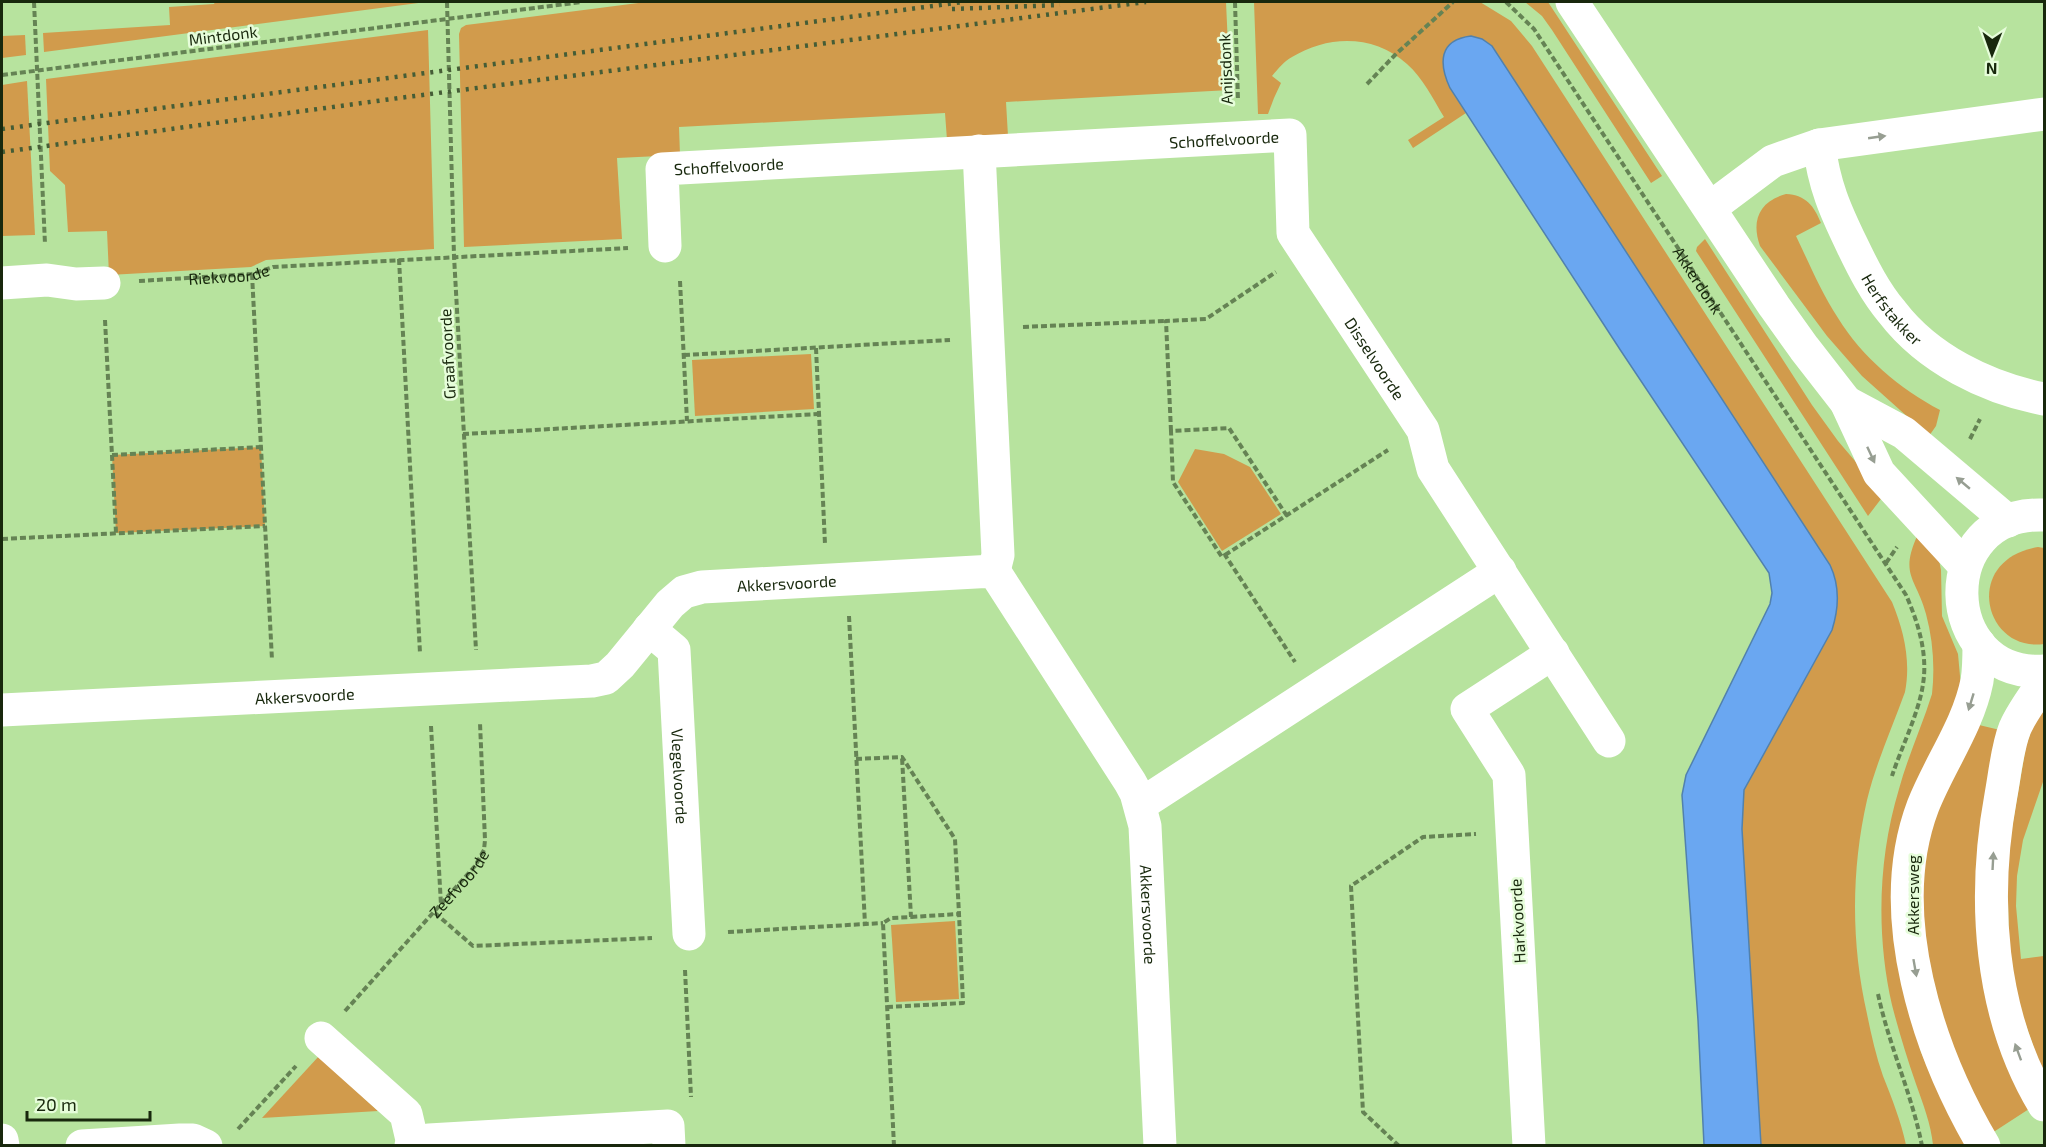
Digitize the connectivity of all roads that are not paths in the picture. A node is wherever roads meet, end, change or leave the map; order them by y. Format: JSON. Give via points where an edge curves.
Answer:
{"nodes":[{"id":1,"x":1572,"y":2,"type":"edge"},
{"id":2,"x":2044,"y":114,"type":"edge"},
{"id":3,"x":1290,"y":135,"type":"joint"},
{"id":4,"x":1819,"y":145,"type":"junction"},
{"id":5,"x":979,"y":151,"type":"junction"},
{"id":6,"x":1710,"y":208,"type":"junction"},
{"id":7,"x":666,"y":246,"type":"road end"},
{"id":8,"x":2,"y":283,"type":"edge"},
{"id":9,"x":104,"y":283,"type":"road end"},
{"id":10,"x":2044,"y":399,"type":"edge"},
{"id":11,"x":1846,"y":402,"type":"junction"},
{"id":12,"x":2044,"y":515,"type":"edge"},
{"id":13,"x":2008,"y":521,"type":"junction"},
{"id":14,"x":1965,"y":566,"type":"junction"},
{"id":15,"x":994,"y":571,"type":"junction"},
{"id":16,"x":1500,"y":571,"type":"junction"},
{"id":17,"x":649,"y":629,"type":"junction"},
{"id":18,"x":1979,"y":644,"type":"junction"},
{"id":19,"x":1553,"y":653,"type":"junction"},
{"id":20,"x":2044,"y":671,"type":"edge"},
{"id":21,"x":2044,"y":682,"type":"edge"},
{"id":22,"x":2,"y":710,"type":"edge"},
{"id":23,"x":1610,"y":741,"type":"dead end"},
{"id":24,"x":1140,"y":805,"type":"junction"},
{"id":25,"x":687,"y":947,"type":"road end"},
{"id":26,"x":321,"y":1038,"type":"road end"},
{"id":27,"x":2044,"y":1105,"type":"edge"},
{"id":28,"x":668,"y":1136,"type":"edge"},
{"id":29,"x":2,"y":1140,"type":"edge"},
{"id":30,"x":218,"y":1141,"type":"edge"},
{"id":31,"x":412,"y":1145,"type":"edge"},
{"id":32,"x":3,"y":1146,"type":"edge"},
{"id":33,"x":82,"y":1146,"type":"edge"},
{"id":34,"x":1160,"y":1146,"type":"edge"},
{"id":35,"x":1529,"y":1146,"type":"edge"},
{"id":36,"x":1984,"y":1146,"type":"edge"}],
"edges":[{"from":1,"to":6,"type":"street"},
{"from":4,"to":2,"type":"street","one_way":true},
{"from":3,"to":5,"type":"street","name":"Schoffelvoorde"},
{"from":3,"to":16,"type":"street","name":"Disselvoorde","via":[[1293,233],[1422,428],[1433,469]]},
{"from":4,"to":6,"type":"street","via":[[1773,161]]},
{"from":4,"to":10,"type":"street","name":"Herfstakker","via":[[1825,182],[1841,222],[1869,279],[1892,313],[1928,348],[1957,367],[1990,384]]},
{"from":5,"to":7,"type":"street","name":"Schoffelvoorde","via":[[662,169]]},
{"from":5,"to":15,"type":"street","via":[[998,555]]},
{"from":6,"to":11,"type":"street","via":[[1804,348]]},
{"from":8,"to":9,"type":"street"},
{"from":13,"to":11,"type":"street","one_way":true,"via":[[1904,433]]},
{"from":11,"to":14,"type":"street","one_way":true,"via":[[1879,473]]},
{"from":12,"to":13,"type":"street"},
{"from":13,"to":14,"type":"street","via":[[1982,539]]},
{"from":14,"to":18,"type":"street","via":[[1961,599],[1964,615]]},
{"from":15,"to":17,"type":"street","name":"Akkersvoorde","via":[[702,587],[684,592]]},
{"from":15,"to":24,"type":"street","name":"Akkersvoorde","via":[[1130,782]]},
{"from":16,"to":19,"type":"street","name":"Disselvoorde"},
{"from":16,"to":24,"type":"street"},
{"from":17,"to":22,"type":"street","name":"Akkersvoorde","via":[[606,678],[592,681]]},
{"from":17,"to":25,"type":"street","name":"Vlegelvoorde","via":[[674,650]]},
{"from":18,"to":20,"type":"street","via":[[2005,664]]},
{"from":18,"to":36,"type":"street","name":"Akkersweg","one_way":true,"via":[[1977,679],[1966,717],[1916,826],[1909,899],[1913,954],[1926,1016],[1951,1085]]},
{"from":19,"to":23,"type":"street","name":"Disselvoorde"},
{"from":19,"to":35,"type":"street","name":"Harkvoorde","via":[[1467,709],[1509,775]]},
{"from":27,"to":21,"type":"street","one_way":true,"via":[[2023,1064],[2002,999],[1991,894],[1999,804],[2015,729]]},
{"from":24,"to":34,"type":"street","name":"Akkersvoorde"},
{"from":26,"to":31,"type":"street","via":[[406,1114]]},
{"from":28,"to":31,"type":"street","via":[[451,1138]]},
{"from":29,"to":32,"type":"street"},
{"from":30,"to":33,"type":"street"}]}
